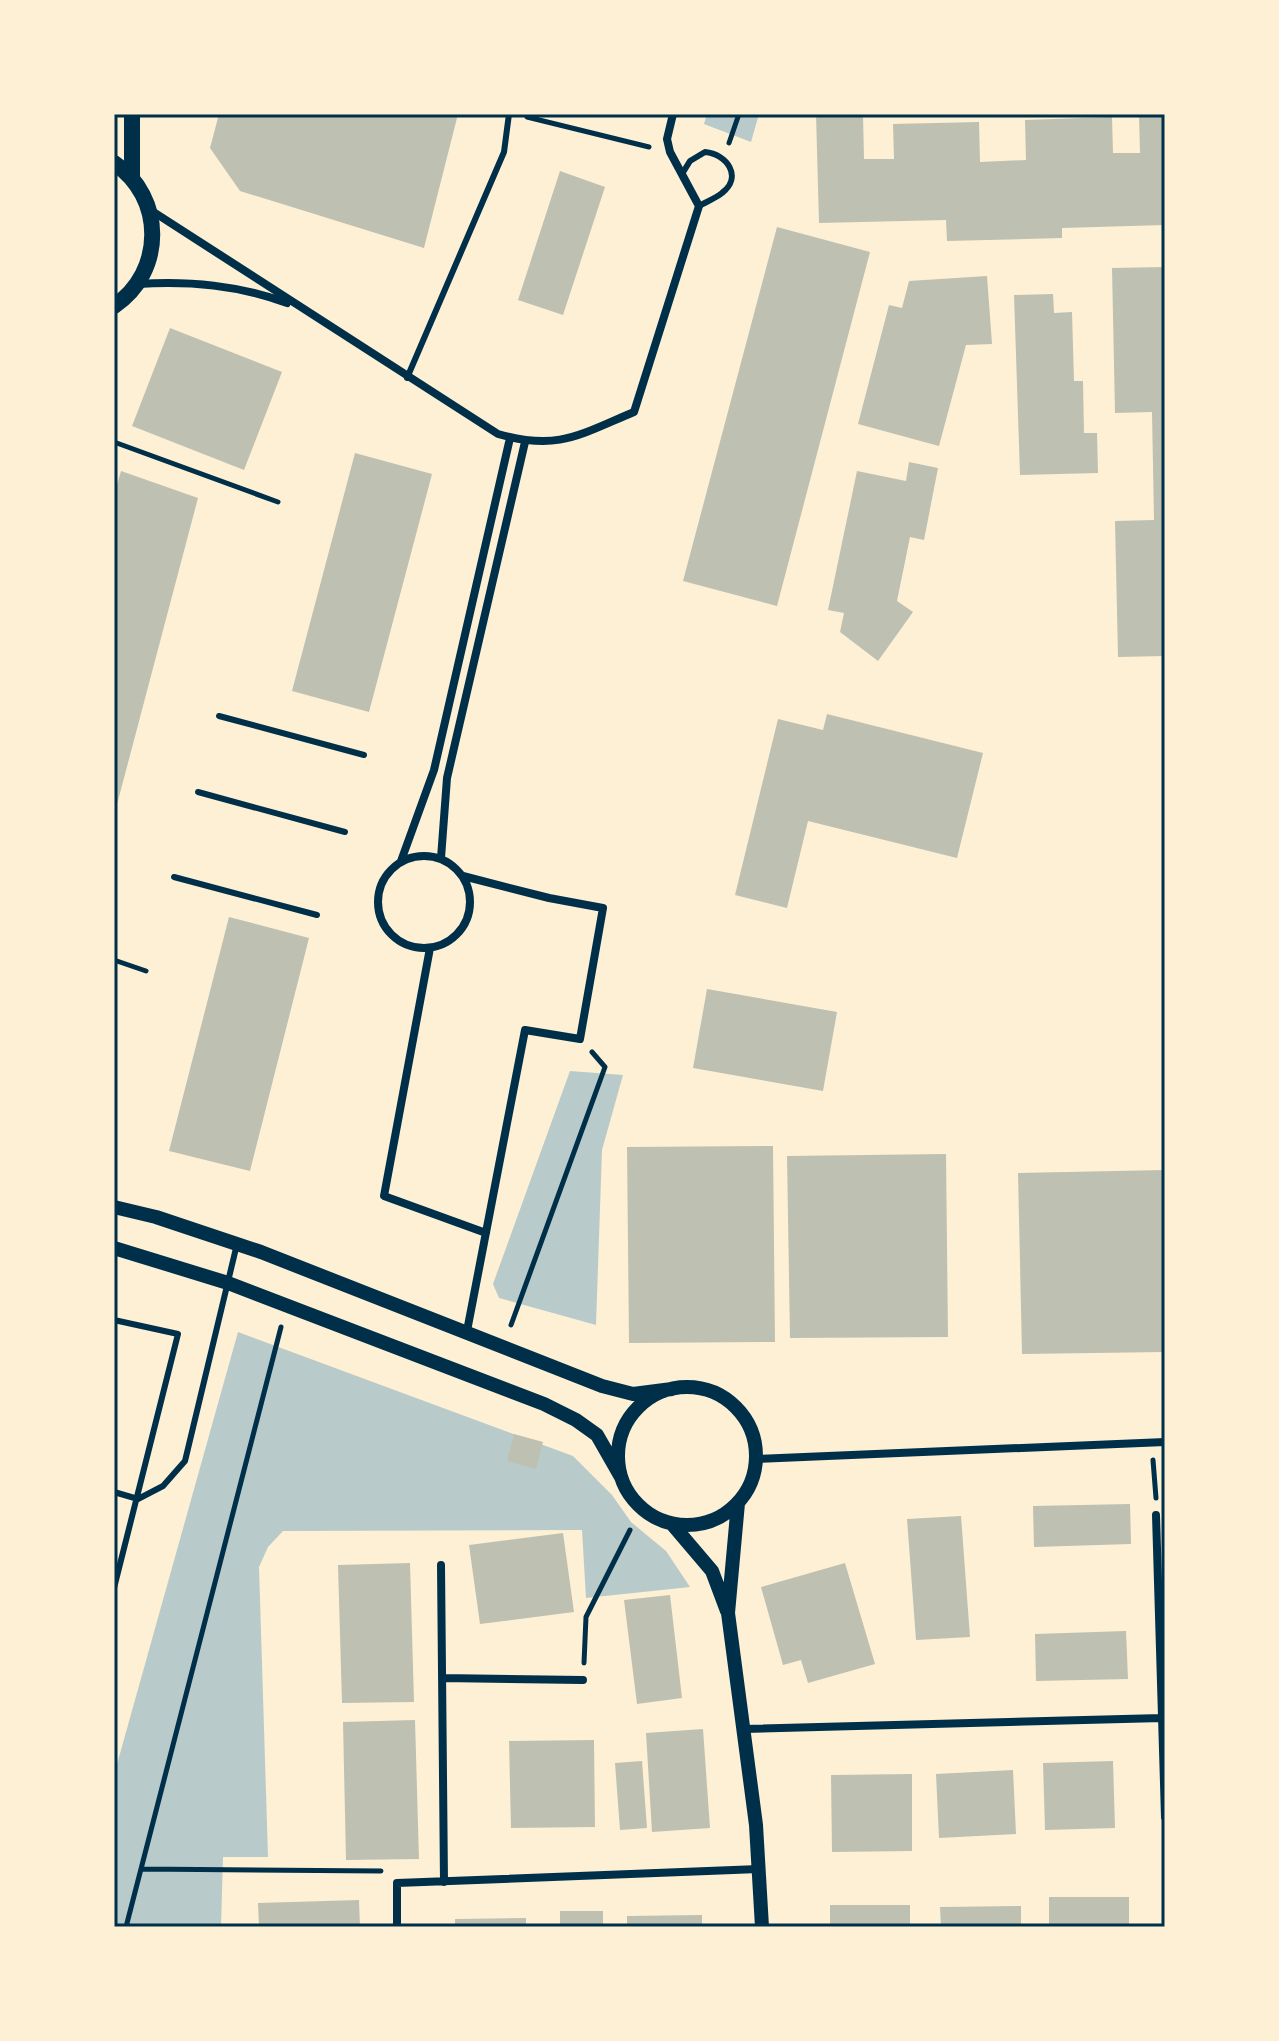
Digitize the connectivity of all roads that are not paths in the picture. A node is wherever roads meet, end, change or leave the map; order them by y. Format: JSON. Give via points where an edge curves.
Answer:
{"nodes":[{"id":1,"x":132,"y":114,"type":"edge"},
{"id":2,"x":512,"y":114,"type":"edge"},
{"id":3,"x":673,"y":114,"type":"edge"},
{"id":4,"x":114,"y":163,"type":"edge"},
{"id":5,"x":681,"y":175,"type":"junction"},
{"id":6,"x":132,"y":178,"type":"junction"},
{"id":7,"x":699,"y":206,"type":"junction"},
{"id":8,"x":149,"y":209,"type":"junction"},
{"id":9,"x":138,"y":284,"type":"junction"},
{"id":10,"x":114,"y":306,"type":"edge"},
{"id":11,"x":303,"y":309,"type":"junction"},
{"id":12,"x":407,"y":378,"type":"junction"},
{"id":13,"x":510,"y":438,"type":"junction"},
{"id":14,"x":525,"y":442,"type":"junction"},
{"id":15,"x":219,"y":716,"type":"dead end"},
{"id":16,"x":364,"y":755,"type":"dead end"},
{"id":17,"x":198,"y":792,"type":"dead end"},
{"id":18,"x":345,"y":832,"type":"dead end"},
{"id":19,"x":441,"y":858,"type":"junction"},
{"id":20,"x":401,"y":861,"type":"junction"},
{"id":21,"x":463,"y":876,"type":"junction"},
{"id":22,"x":174,"y":877,"type":"dead end"},
{"id":23,"x":317,"y":915,"type":"dead end"},
{"id":24,"x":430,"y":948,"type":"junction"},
{"id":25,"x":114,"y":1207,"type":"edge"},
{"id":26,"x":486,"y":1233,"type":"junction"},
{"id":27,"x":237,"y":1244,"type":"junction"},
{"id":28,"x":114,"y":1248,"type":"edge"},
{"id":29,"x":228,"y":1283,"type":"junction"},
{"id":30,"x":114,"y":1320,"type":"edge"},
{"id":31,"x":467,"y":1331,"type":"junction"},
{"id":32,"x":672,"y":1389,"type":"junction"},
{"id":33,"x":1165,"y":1442,"type":"edge"},
{"id":34,"x":756,"y":1459,"type":"junction"},
{"id":35,"x":621,"y":1477,"type":"junction"},
{"id":36,"x":114,"y":1492,"type":"edge"},
{"id":37,"x":138,"y":1499,"type":"junction"},
{"id":38,"x":738,"y":1503,"type":"junction"},
{"id":39,"x":1156,"y":1515,"type":"road end"},
{"id":40,"x":672,"y":1524,"type":"junction"},
{"id":41,"x":441,"y":1565,"type":"dead end"},
{"id":42,"x":114,"y":1588,"type":"edge"},
{"id":43,"x":728,"y":1613,"type":"junction"},
{"id":44,"x":442,"y":1678,"type":"junction"},
{"id":45,"x":583,"y":1680,"type":"road end"},
{"id":46,"x":1162,"y":1718,"type":"junction"},
{"id":47,"x":744,"y":1729,"type":"junction"},
{"id":48,"x":1165,"y":1817,"type":"edge"},
{"id":49,"x":760,"y":1869,"type":"junction"},
{"id":50,"x":444,"y":1882,"type":"junction"},
{"id":51,"x":397,"y":1927,"type":"edge"},
{"id":52,"x":762,"y":1927,"type":"edge"}],
"edges":[{"from":1,"to":6,"type":"main road"},
{"from":2,"to":12,"type":"lane","via":[[504,152]]},
{"from":3,"to":5,"type":"street","via":[[667,139]]},
{"from":4,"to":6,"type":"main road"},
{"from":5,"to":7,"type":"street"},
{"from":5,"to":7,"type":"lane","via":[[705,152],[723,157],[729,165],[730,182],[722,194]]},
{"from":6,"to":8,"type":"main road"},
{"from":7,"to":14,"type":"street","via":[[634,412],[565,441]]},
{"from":8,"to":9,"type":"main road","via":[[152,244]]},
{"from":8,"to":11,"type":"street"},
{"from":9,"to":10,"type":"main road"},
{"from":9,"to":11,"type":"street","via":[[210,284]]},
{"from":11,"to":12,"type":"street"},
{"from":12,"to":13,"type":"street"},
{"from":13,"to":14,"type":"street"},
{"from":13,"to":20,"type":"street","via":[[434,770]]},
{"from":14,"to":19,"type":"street","via":[[447,778]]},
{"from":15,"to":16,"type":"lane"},
{"from":17,"to":18,"type":"lane"},
{"from":19,"to":20,"type":"street"},
{"from":19,"to":21,"type":"street"},
{"from":20,"to":24,"type":"street","via":[[381,885],[380,916],[384,927],[403,943]]},
{"from":21,"to":24,"type":"street","via":[[471,903],[467,919],[453,938]]},
{"from":21,"to":26,"type":"street","via":[[603,908],[580,1039],[525,1030]]},
{"from":22,"to":23,"type":"lane"},
{"from":24,"to":26,"type":"street","via":[[384,1196]]},
{"from":25,"to":27,"type":"street"},
{"from":26,"to":31,"type":"street"},
{"from":27,"to":29,"type":"lane"},
{"from":27,"to":31,"type":"street"},
{"from":28,"to":29,"type":"street"},
{"from":29,"to":35,"type":"street","via":[[544,1404],[597,1435]]},
{"from":29,"to":37,"type":"lane","via":[[185,1461],[163,1486]]},
{"from":30,"to":37,"type":"lane","via":[[178,1334]]},
{"from":31,"to":32,"type":"street","via":[[602,1386],[633,1394]]},
{"from":32,"to":34,"type":"street","via":[[693,1387],[731,1403],[745,1419]]},
{"from":32,"to":35,"type":"street","via":[[633,1412],[622,1431]]},
{"from":33,"to":34,"type":"street"},
{"from":34,"to":38,"type":"street","via":[[751,1482]]},
{"from":35,"to":40,"type":"street","via":[[640,1508]]},
{"from":36,"to":37,"type":"lane"},
{"from":37,"to":42,"type":"lane"},
{"from":38,"to":40,"type":"street","via":[[719,1518],[696,1525]]},
{"from":38,"to":43,"type":"street"},
{"from":39,"to":46,"type":"street"},
{"from":40,"to":43,"type":"street","via":[[712,1571]]},
{"from":41,"to":44,"type":"street"},
{"from":43,"to":47,"type":"street"},
{"from":44,"to":45,"type":"street"},
{"from":44,"to":50,"type":"street"},
{"from":46,"to":47,"type":"street"},
{"from":46,"to":48,"type":"street"},
{"from":47,"to":49,"type":"street"},
{"from":49,"to":50,"type":"street"},
{"from":49,"to":52,"type":"street"},
{"from":50,"to":51,"type":"street","via":[[397,1883]]}]}
